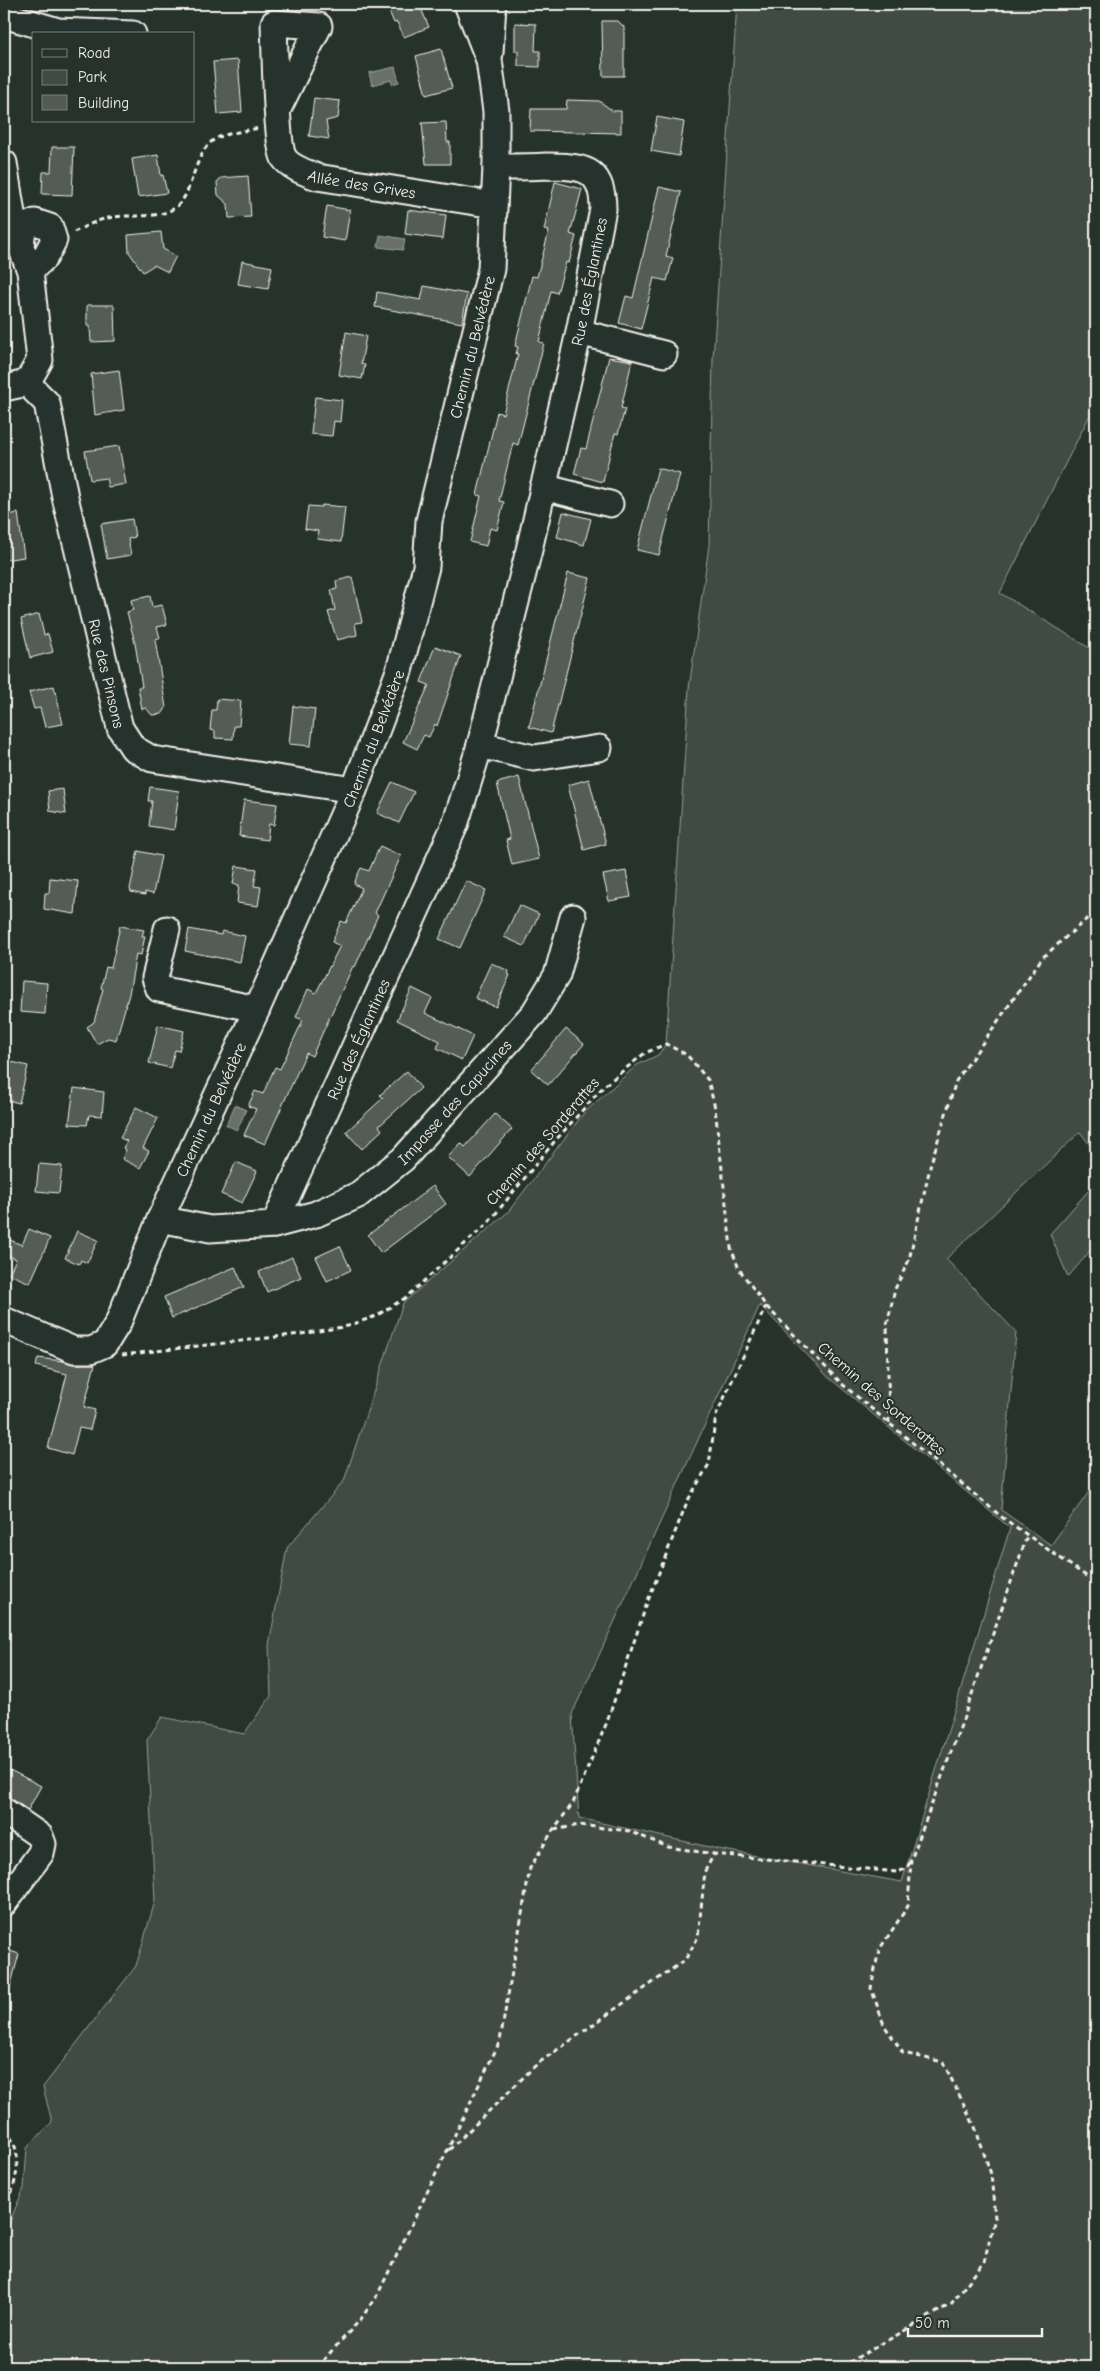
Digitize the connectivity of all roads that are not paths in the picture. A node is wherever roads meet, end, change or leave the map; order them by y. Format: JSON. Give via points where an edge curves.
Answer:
{"nodes":[{"id":1,"x":467,"y":4,"type":"edge"},
{"id":2,"x":493,"y":4,"type":"edge"},
{"id":3,"x":4,"y":15,"type":"edge"},
{"id":4,"x":83,"y":32,"type":"edge"},
{"id":5,"x":489,"y":60,"type":"junction"},
{"id":6,"x":279,"y":116,"type":"road end"},
{"id":7,"x":4,"y":163,"type":"edge"},
{"id":8,"x":496,"y":167,"type":"junction"},
{"id":9,"x":494,"y":205,"type":"junction"},
{"id":10,"x":23,"y":227,"type":"junction"},
{"id":11,"x":30,"y":271,"type":"junction"},
{"id":12,"x":579,"y":332,"type":"junction"},
{"id":13,"x":664,"y":354,"type":"dead end"},
{"id":14,"x":15,"y":385,"type":"edge"},
{"id":15,"x":543,"y":487,"type":"junction"},
{"id":16,"x":610,"y":504,"type":"dead end"},
{"id":17,"x":480,"y":745,"type":"junction"},
{"id":18,"x":598,"y":748,"type":"dead end"},
{"id":19,"x":354,"y":790,"type":"junction"},
{"id":20,"x":573,"y":917,"type":"dead end"},
{"id":21,"x":167,"y":929,"type":"dead end"},
{"id":22,"x":257,"y":1009,"type":"junction"},
{"id":23,"x":160,"y":1219,"type":"junction"},
{"id":24,"x":274,"y":1225,"type":"junction"},
{"id":25,"x":4,"y":1320,"type":"edge"},
{"id":26,"x":4,"y":1811,"type":"edge"},
{"id":27,"x":4,"y":1903,"type":"edge"}],
"edges":[{"from":1,"to":5,"type":"street","name":"Chemin du Belvédère"},
{"from":2,"to":5,"type":"street","name":"Chemin du Belvédère"},
{"from":3,"to":4,"type":"street","via":[[58,31]]},
{"from":5,"to":8,"type":"street","name":"Chemin du Belvédère","via":[[496,111]]},
{"from":6,"to":9,"type":"street","name":"Allée des Grives","via":[[285,159],[317,177]]},
{"from":7,"to":10,"type":"street","via":[[13,220]]},
{"from":8,"to":9,"type":"street","name":"Chemin du Belvédère"},
{"from":8,"to":12,"type":"street","name":"Rue des Églantines","via":[[576,166],[593,175],[603,191],[603,208]]},
{"from":9,"to":19,"type":"street","name":"Chemin du Belvédère","via":[[491,268],[429,521],[426,567],[399,671]]},
{"from":10,"to":11,"type":"street","name":"Rue des Pinsons","via":[[21,247]]},
{"from":10,"to":11,"type":"street","via":[[35,222],[50,227],[54,240],[45,257]]},
{"from":11,"to":14,"type":"street","name":"Rue des Pinsons","via":[[40,360]]},
{"from":12,"to":13,"type":"street"},
{"from":12,"to":15,"type":"street","name":"Rue des Églantines"},
{"from":14,"to":19,"type":"street","name":"Rue des Pinsons","via":[[47,403],[65,496],[120,728],[133,748],[152,759]]},
{"from":15,"to":16,"type":"street"},
{"from":15,"to":17,"type":"street","name":"Rue des Églantines"},
{"from":17,"to":18,"type":"street","via":[[534,758]]},
{"from":17,"to":24,"type":"street","name":"Rue des Églantines","via":[[454,825]]},
{"from":19,"to":22,"type":"street","name":"Chemin du Belvédère"},
{"from":20,"to":24,"type":"street","name":"Impasse des Capucines","via":[[557,975],[534,1013],[403,1159],[358,1195],[316,1214]]},
{"from":21,"to":22,"type":"street","via":[[154,978],[159,989]]},
{"from":22,"to":23,"type":"street","name":"Chemin du Belvédère"},
{"from":23,"to":24,"type":"street","via":[[210,1229]]},
{"from":23,"to":25,"type":"street","name":"Chemin du Belvédère","via":[[118,1323],[105,1344],[91,1350],[74,1350]]},
{"from":26,"to":27,"type":"street","via":[[40,1836],[43,1844],[41,1853]]}]}
